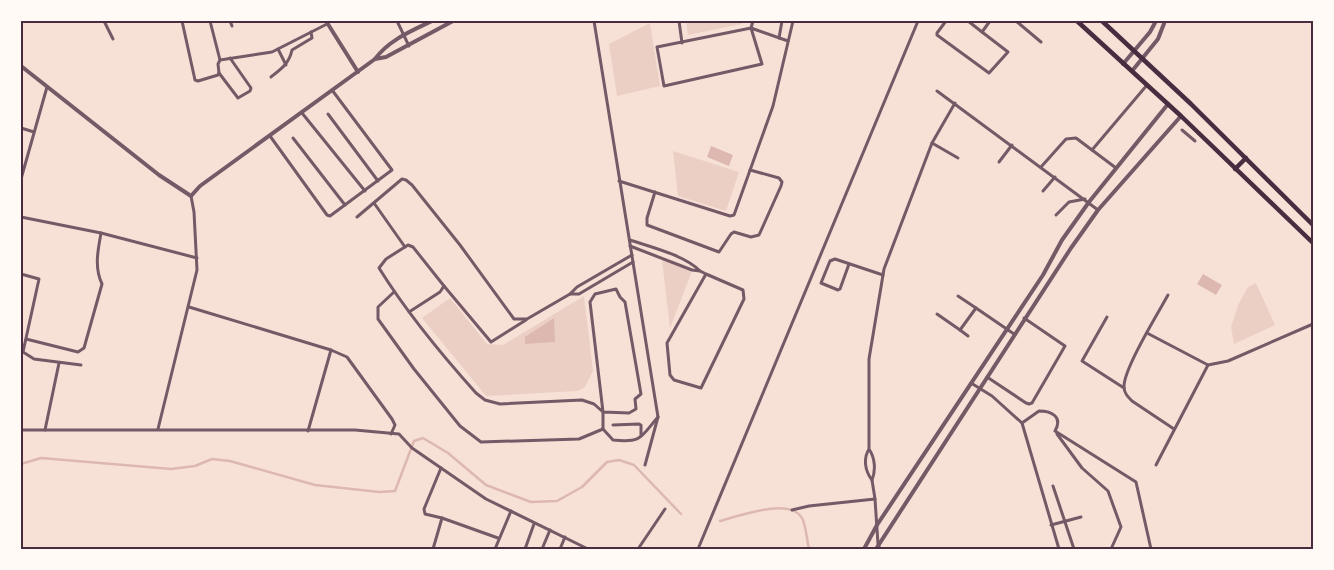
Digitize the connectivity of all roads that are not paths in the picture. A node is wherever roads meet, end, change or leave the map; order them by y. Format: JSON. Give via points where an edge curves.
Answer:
{"nodes":[{"id":1,"x":104,"y":21,"type":"edge"},
{"id":2,"x":182,"y":21,"type":"edge"},
{"id":3,"x":210,"y":21,"type":"edge"},
{"id":4,"x":230,"y":21,"type":"edge"},
{"id":5,"x":397,"y":21,"type":"edge"},
{"id":6,"x":432,"y":21,"type":"edge"},
{"id":7,"x":453,"y":21,"type":"edge"},
{"id":8,"x":594,"y":21,"type":"edge"},
{"id":9,"x":680,"y":21,"type":"edge"},
{"id":10,"x":752,"y":21,"type":"edge"},
{"id":11,"x":782,"y":21,"type":"edge"},
{"id":12,"x":793,"y":21,"type":"edge"},
{"id":13,"x":918,"y":21,"type":"edge"},
{"id":14,"x":946,"y":21,"type":"edge"},
{"id":15,"x":968,"y":21,"type":"edge"},
{"id":16,"x":990,"y":21,"type":"edge"},
{"id":17,"x":1016,"y":21,"type":"edge"},
{"id":18,"x":1076,"y":21,"type":"edge"},
{"id":19,"x":1102,"y":21,"type":"edge"},
{"id":20,"x":1156,"y":21,"type":"edge"},
{"id":21,"x":1165,"y":21,"type":"edge"},
{"id":22,"x":327,"y":23,"type":"edge"},
{"id":23,"x":232,"y":26,"type":"dead end"},
{"id":24,"x":751,"y":28,"type":"junction"},
{"id":25,"x":311,"y":32,"type":"junction"},
{"id":26,"x":982,"y":32,"type":"junction"},
{"id":27,"x":403,"y":36,"type":"junction"},
{"id":28,"x":779,"y":38,"type":"junction"},
{"id":29,"x":113,"y":39,"type":"dead end"},
{"id":30,"x":682,"y":42,"type":"junction"},
{"id":31,"x":788,"y":42,"type":"junction"},
{"id":32,"x":1041,"y":42,"type":"dead end"},
{"id":33,"x":408,"y":46,"type":"junction"},
{"id":34,"x":278,"y":49,"type":"junction"},
{"id":35,"x":1134,"y":52,"type":"junction"},
{"id":36,"x":230,"y":58,"type":"junction"},
{"id":37,"x":375,"y":59,"type":"junction"},
{"id":38,"x":220,"y":60,"type":"junction"},
{"id":39,"x":1142,"y":60,"type":"junction"},
{"id":40,"x":1123,"y":64,"type":"junction"},
{"id":41,"x":286,"y":65,"type":"junction"},
{"id":42,"x":21,"y":66,"type":"edge"},
{"id":43,"x":1132,"y":71,"type":"junction"},
{"id":44,"x":358,"y":72,"type":"junction"},
{"id":45,"x":219,"y":73,"type":"junction"},
{"id":46,"x":271,"y":77,"type":"dead end"},
{"id":47,"x":1147,"y":85,"type":"junction"},
{"id":48,"x":47,"y":87,"type":"junction"},
{"id":49,"x":332,"y":90,"type":"junction"},
{"id":50,"x":937,"y":91,"type":"dead end"},
{"id":51,"x":955,"y":103,"type":"junction"},
{"id":52,"x":1168,"y":104,"type":"junction"},
{"id":53,"x":302,"y":113,"type":"junction"},
{"id":54,"x":328,"y":114,"type":"dead end"},
{"id":55,"x":1181,"y":116,"type":"junction"},
{"id":56,"x":21,"y":128,"type":"edge"},
{"id":57,"x":1182,"y":130,"type":"dead end"},
{"id":58,"x":34,"y":132,"type":"junction"},
{"id":59,"x":1201,"y":135,"type":"junction"},
{"id":60,"x":270,"y":136,"type":"junction"},
{"id":61,"x":293,"y":138,"type":"dead end"},
{"id":62,"x":932,"y":143,"type":"junction"},
{"id":63,"x":1012,"y":145,"type":"junction"},
{"id":64,"x":1092,"y":150,"type":"junction"},
{"id":65,"x":958,"y":158,"type":"dead end"},
{"id":66,"x":1246,"y":158,"type":"junction"},
{"id":67,"x":999,"y":162,"type":"dead end"},
{"id":68,"x":1041,"y":167,"type":"junction"},
{"id":69,"x":1116,"y":168,"type":"junction"},
{"id":70,"x":1235,"y":168,"type":"junction"},
{"id":71,"x":750,"y":170,"type":"junction"},
{"id":72,"x":1055,"y":177,"type":"junction"},
{"id":73,"x":21,"y":179,"type":"edge"},
{"id":74,"x":378,"y":181,"type":"junction"},
{"id":75,"x":619,"y":181,"type":"junction"},
{"id":76,"x":365,"y":191,"type":"junction"},
{"id":77,"x":1043,"y":191,"type":"dead end"},
{"id":78,"x":655,"y":192,"type":"junction"},
{"id":79,"x":191,"y":196,"type":"junction"},
{"id":80,"x":1085,"y":199,"type":"junction"},
{"id":81,"x":1089,"y":202,"type":"junction"},
{"id":82,"x":374,"y":203,"type":"junction"},
{"id":83,"x":345,"y":205,"type":"junction"},
{"id":84,"x":1098,"y":210,"type":"junction"},
{"id":85,"x":1056,"y":215,"type":"dead end"},
{"id":86,"x":21,"y":217,"type":"edge"},
{"id":87,"x":357,"y":217,"type":"dead end"},
{"id":88,"x":1313,"y":225,"type":"edge"},
{"id":89,"x":101,"y":233,"type":"junction"},
{"id":90,"x":629,"y":239,"type":"junction"},
{"id":91,"x":1313,"y":243,"type":"edge"},
{"id":92,"x":630,"y":246,"type":"junction"},
{"id":93,"x":646,"y":246,"type":"junction"},
{"id":94,"x":405,"y":247,"type":"junction"},
{"id":95,"x":646,"y":252,"type":"junction"},
{"id":96,"x":632,"y":255,"type":"junction"},
{"id":97,"x":197,"y":258,"type":"junction"},
{"id":98,"x":633,"y":262,"type":"junction"},
{"id":99,"x":849,"y":264,"type":"junction"},
{"id":100,"x":700,"y":271,"type":"junction"},
{"id":101,"x":21,"y":274,"type":"edge"},
{"id":102,"x":706,"y":274,"type":"junction"},
{"id":103,"x":883,"y":275,"type":"junction"},
{"id":104,"x":444,"y":286,"type":"junction"},
{"id":105,"x":394,"y":292,"type":"junction"},
{"id":106,"x":1031,"y":292,"type":"junction"},
{"id":107,"x":570,"y":294,"type":"junction"},
{"id":108,"x":1168,"y":295,"type":"dead end"},
{"id":109,"x":958,"y":296,"type":"dead end"},
{"id":110,"x":1038,"y":298,"type":"junction"},
{"id":111,"x":189,"y":307,"type":"junction"},
{"id":112,"x":976,"y":308,"type":"junction"},
{"id":113,"x":409,"y":312,"type":"junction"},
{"id":114,"x":938,"y":314,"type":"dead end"},
{"id":115,"x":1107,"y":317,"type":"dead end"},
{"id":116,"x":1024,"y":318,"type":"junction"},
{"id":117,"x":527,"y":319,"type":"junction"},
{"id":118,"x":1313,"y":324,"type":"edge"},
{"id":119,"x":1007,"y":329,"type":"junction"},
{"id":120,"x":960,"y":330,"type":"junction"},
{"id":121,"x":1148,"y":333,"type":"junction"},
{"id":122,"x":1014,"y":334,"type":"junction"},
{"id":123,"x":968,"y":336,"type":"dead end"},
{"id":124,"x":26,"y":339,"type":"junction"},
{"id":125,"x":331,"y":350,"type":"junction"},
{"id":126,"x":59,"y":363,"type":"junction"},
{"id":127,"x":81,"y":365,"type":"dead end"},
{"id":128,"x":1208,"y":365,"type":"junction"},
{"id":129,"x":987,"y":376,"type":"junction"},
{"id":130,"x":971,"y":383,"type":"junction"},
{"id":131,"x":1124,"y":388,"type":"junction"},
{"id":132,"x":979,"y":389,"type":"junction"},
{"id":133,"x":603,"y":412,"type":"junction"},
{"id":134,"x":658,"y":417,"type":"junction"},
{"id":135,"x":1022,"y":423,"type":"junction"},
{"id":136,"x":613,"y":425,"type":"dead end"},
{"id":137,"x":158,"y":429,"type":"junction"},
{"id":138,"x":1174,"y":429,"type":"junction"},
{"id":139,"x":21,"y":430,"type":"edge"},
{"id":140,"x":45,"y":430,"type":"junction"},
{"id":141,"x":603,"y":430,"type":"junction"},
{"id":142,"x":308,"y":431,"type":"junction"},
{"id":143,"x":1055,"y":431,"type":"junction"},
{"id":144,"x":391,"y":434,"type":"junction"},
{"id":145,"x":641,"y":436,"type":"junction"},
{"id":146,"x":869,"y":449,"type":"junction"},
{"id":147,"x":1156,"y":465,"type":"dead end"},
{"id":148,"x":645,"y":466,"type":"dead end"},
{"id":149,"x":441,"y":468,"type":"junction"},
{"id":150,"x":872,"y":480,"type":"junction"},
{"id":151,"x":1053,"y":486,"type":"dead end"},
{"id":152,"x":875,"y":499,"type":"junction"},
{"id":153,"x":665,"y":509,"type":"dead end"},
{"id":154,"x":792,"y":510,"type":"dead end"},
{"id":155,"x":510,"y":511,"type":"junction"},
{"id":156,"x":1081,"y":517,"type":"dead end"},
{"id":157,"x":442,"y":518,"type":"junction"},
{"id":158,"x":1065,"y":521,"type":"junction"},
{"id":159,"x":534,"y":524,"type":"junction"},
{"id":160,"x":877,"y":524,"type":"junction"},
{"id":161,"x":1052,"y":526,"type":"junction"},
{"id":162,"x":550,"y":530,"type":"junction"},
{"id":163,"x":498,"y":538,"type":"junction"},
{"id":164,"x":566,"y":538,"type":"junction"},
{"id":165,"x":878,"y":544,"type":"junction"},
{"id":166,"x":433,"y":549,"type":"edge"},
{"id":167,"x":495,"y":549,"type":"edge"},
{"id":168,"x":525,"y":549,"type":"edge"},
{"id":169,"x":542,"y":549,"type":"edge"},
{"id":170,"x":560,"y":549,"type":"edge"},
{"id":171,"x":588,"y":549,"type":"edge"},
{"id":172,"x":638,"y":549,"type":"edge"},
{"id":173,"x":698,"y":549,"type":"edge"},
{"id":174,"x":864,"y":549,"type":"edge"},
{"id":175,"x":876,"y":549,"type":"edge"},
{"id":176,"x":880,"y":549,"type":"edge"},
{"id":177,"x":1059,"y":549,"type":"edge"},
{"id":178,"x":1074,"y":549,"type":"edge"},
{"id":179,"x":1111,"y":549,"type":"edge"},
{"id":180,"x":1151,"y":549,"type":"edge"}],
"edges":[{"from":1,"to":29,"type":"street"},
{"from":2,"to":45,"type":"street","via":[[195,80]]},
{"from":3,"to":38,"type":"street"},
{"from":4,"to":23,"type":"street"},
{"from":5,"to":27,"type":"street"},
{"from":6,"to":27,"type":"street"},
{"from":7,"to":33,"type":"street"},
{"from":8,"to":75,"type":"street"},
{"from":9,"to":30,"type":"street"},
{"from":10,"to":24,"type":"street"},
{"from":11,"to":28,"type":"street"},
{"from":12,"to":31,"type":"street"},
{"from":13,"to":173,"type":"street"},
{"from":14,"to":26,"type":"street","via":[[937,35],[989,73],[1008,52]]},
{"from":15,"to":26,"type":"street"},
{"from":16,"to":26,"type":"street"},
{"from":17,"to":32,"type":"street"},
{"from":18,"to":40,"type":"main road"},
{"from":19,"to":35,"type":"main road"},
{"from":20,"to":35,"type":"street"},
{"from":21,"to":39,"type":"street","via":[[1158,38]]},
{"from":22,"to":25,"type":"street"},
{"from":22,"to":44,"type":"street"},
{"from":24,"to":28,"type":"street"},
{"from":24,"to":30,"type":"street"},
{"from":24,"to":30,"type":"street","via":[[762,64],[664,86],[657,47]]},
{"from":25,"to":34,"type":"street"},
{"from":25,"to":41,"type":"street","via":[[312,38],[292,50]]},
{"from":27,"to":33,"type":"street"},
{"from":27,"to":37,"type":"street","via":[[382,50]]},
{"from":28,"to":31,"type":"street"},
{"from":31,"to":71,"type":"street","via":[[773,106]]},
{"from":33,"to":37,"type":"street"},
{"from":34,"to":36,"type":"street"},
{"from":34,"to":41,"type":"street"},
{"from":35,"to":39,"type":"main road"},
{"from":35,"to":40,"type":"street"},
{"from":36,"to":38,"type":"street"},
{"from":36,"to":45,"type":"street","via":[[250,90],[238,98]]},
{"from":37,"to":44,"type":"street"},
{"from":38,"to":45,"type":"street"},
{"from":39,"to":43,"type":"street"},
{"from":39,"to":66,"type":"main road"},
{"from":40,"to":43,"type":"main road"},
{"from":41,"to":46,"type":"street"},
{"from":42,"to":48,"type":"street"},
{"from":43,"to":47,"type":"main road"},
{"from":44,"to":49,"type":"street"},
{"from":47,"to":52,"type":"main road"},
{"from":47,"to":64,"type":"street"},
{"from":48,"to":58,"type":"street"},
{"from":48,"to":79,"type":"street","via":[[159,175]]},
{"from":49,"to":53,"type":"street"},
{"from":49,"to":74,"type":"street","via":[[392,170]]},
{"from":50,"to":51,"type":"street"},
{"from":51,"to":62,"type":"street"},
{"from":51,"to":63,"type":"street"},
{"from":52,"to":55,"type":"main road"},
{"from":52,"to":69,"type":"street"},
{"from":53,"to":60,"type":"street"},
{"from":53,"to":76,"type":"street"},
{"from":54,"to":74,"type":"street"},
{"from":55,"to":59,"type":"main road"},
{"from":55,"to":84,"type":"street"},
{"from":56,"to":58,"type":"street"},
{"from":57,"to":59,"type":"street","via":[[1194,143]]},
{"from":58,"to":73,"type":"street"},
{"from":59,"to":70,"type":"main road"},
{"from":60,"to":79,"type":"street","via":[[200,186]]},
{"from":60,"to":83,"type":"street","via":[[326,215],[330,216]]},
{"from":61,"to":83,"type":"street"},
{"from":62,"to":65,"type":"street"},
{"from":62,"to":103,"type":"street"},
{"from":63,"to":67,"type":"street"},
{"from":63,"to":68,"type":"street"},
{"from":64,"to":68,"type":"street","via":[[1076,138],[1068,138]]},
{"from":64,"to":69,"type":"street"},
{"from":66,"to":70,"type":"main road"},
{"from":66,"to":88,"type":"main road"},
{"from":68,"to":72,"type":"street"},
{"from":69,"to":81,"type":"street"},
{"from":70,"to":91,"type":"main road"},
{"from":71,"to":78,"type":"street","via":[[736,212],[730,216]]},
{"from":71,"to":78,"type":"street","via":[[779,178],[781,186],[759,235],[751,237],[734,232],[719,252],[647,224]]},
{"from":72,"to":77,"type":"street"},
{"from":72,"to":80,"type":"street"},
{"from":74,"to":76,"type":"street"},
{"from":75,"to":78,"type":"street"},
{"from":75,"to":90,"type":"street"},
{"from":76,"to":83,"type":"street"},
{"from":79,"to":97,"type":"street"},
{"from":80,"to":81,"type":"street"},
{"from":80,"to":85,"type":"street","via":[[1069,202]]},
{"from":81,"to":84,"type":"street"},
{"from":81,"to":106,"type":"street"},
{"from":82,"to":87,"type":"street"},
{"from":82,"to":94,"type":"street"},
{"from":82,"to":117,"type":"street","via":[[402,180],[408,182],[460,245],[514,319]]},
{"from":84,"to":110,"type":"street"},
{"from":86,"to":89,"type":"street"},
{"from":89,"to":97,"type":"street"},
{"from":89,"to":124,"type":"street","via":[[97,261],[102,284],[84,348],[78,352]]},
{"from":90,"to":92,"type":"street"},
{"from":90,"to":93,"type":"street"},
{"from":92,"to":95,"type":"street"},
{"from":92,"to":96,"type":"street"},
{"from":93,"to":95,"type":"street"},
{"from":93,"to":100,"type":"street"},
{"from":94,"to":104,"type":"street","via":[[411,245]]},
{"from":94,"to":105,"type":"street","via":[[386,259],[379,268]]},
{"from":95,"to":100,"type":"street"},
{"from":96,"to":98,"type":"street"},
{"from":96,"to":107,"type":"street"},
{"from":97,"to":111,"type":"street"},
{"from":98,"to":107,"type":"street","via":[[580,294]]},
{"from":98,"to":134,"type":"street"},
{"from":99,"to":99,"type":"street","via":[[840,289],[821,284],[830,260]]},
{"from":99,"to":103,"type":"street"},
{"from":100,"to":102,"type":"street"},
{"from":101,"to":124,"type":"street","via":[[39,279]]},
{"from":102,"to":102,"type":"street","via":[[743,290],[744,299],[701,388],[696,388],[674,380],[670,375],[668,343]]},
{"from":103,"to":146,"type":"street","via":[[869,359]]},
{"from":104,"to":113,"type":"street"},
{"from":104,"to":117,"type":"street","via":[[491,342]]},
{"from":105,"to":113,"type":"street"},
{"from":105,"to":141,"type":"street","via":[[378,307],[378,319],[460,426],[481,442],[579,439]]},
{"from":106,"to":110,"type":"street"},
{"from":106,"to":119,"type":"street"},
{"from":107,"to":117,"type":"street"},
{"from":108,"to":121,"type":"street"},
{"from":109,"to":112,"type":"street"},
{"from":110,"to":116,"type":"street"},
{"from":111,"to":125,"type":"street"},
{"from":111,"to":137,"type":"street"},
{"from":112,"to":119,"type":"street"},
{"from":112,"to":120,"type":"street"},
{"from":113,"to":133,"type":"street","via":[[476,394],[485,400],[500,404],[582,400]]},
{"from":114,"to":120,"type":"street"},
{"from":115,"to":131,"type":"street","via":[[1082,361]]},
{"from":116,"to":122,"type":"street"},
{"from":116,"to":129,"type":"street","via":[[1065,346],[1032,403],[1026,403]]},
{"from":118,"to":128,"type":"street","via":[[1228,362]]},
{"from":119,"to":122,"type":"street"},
{"from":119,"to":130,"type":"street"},
{"from":120,"to":123,"type":"street"},
{"from":121,"to":128,"type":"street"},
{"from":121,"to":131,"type":"street","via":[[1130,366]]},
{"from":122,"to":129,"type":"street"},
{"from":124,"to":126,"type":"street","via":[[23,352],[34,359]]},
{"from":125,"to":142,"type":"street"},
{"from":125,"to":144,"type":"street","via":[[348,356],[356,366],[392,419],[395,425]]},
{"from":126,"to":127,"type":"street"},
{"from":126,"to":140,"type":"street"},
{"from":128,"to":138,"type":"street"},
{"from":129,"to":132,"type":"street"},
{"from":130,"to":132,"type":"street"},
{"from":130,"to":160,"type":"street"},
{"from":131,"to":138,"type":"street","via":[[1132,400]]},
{"from":132,"to":135,"type":"street","via":[[992,396]]},
{"from":132,"to":165,"type":"street"},
{"from":133,"to":133,"type":"street","via":[[590,302],[595,294],[616,289],[625,302],[640,394],[635,399],[634,412]]},
{"from":133,"to":141,"type":"street"},
{"from":134,"to":145,"type":"street"},
{"from":134,"to":148,"type":"street"},
{"from":135,"to":143,"type":"street","via":[[1039,411],[1050,412],[1058,419]]},
{"from":135,"to":161,"type":"street"},
{"from":136,"to":145,"type":"street","via":[[641,424]]},
{"from":137,"to":140,"type":"street"},
{"from":137,"to":142,"type":"street"},
{"from":138,"to":147,"type":"street"},
{"from":139,"to":140,"type":"street"},
{"from":141,"to":145,"type":"street","via":[[613,440],[629,442]]},
{"from":142,"to":144,"type":"street","via":[[355,430]]},
{"from":143,"to":179,"type":"street","via":[[1082,468],[1108,491],[1121,527]]},
{"from":143,"to":180,"type":"street","via":[[1136,482]]},
{"from":144,"to":149,"type":"street","via":[[399,434],[412,448]]},
{"from":146,"to":150,"type":"street","via":[[873,455]]},
{"from":146,"to":150,"type":"street","via":[[865,456],[867,474]]},
{"from":149,"to":155,"type":"street","via":[[486,499]]},
{"from":149,"to":157,"type":"street","via":[[424,509],[426,514]]},
{"from":150,"to":152,"type":"street"},
{"from":151,"to":158,"type":"street"},
{"from":152,"to":154,"type":"street"},
{"from":152,"to":160,"type":"street"},
{"from":153,"to":172,"type":"street"},
{"from":155,"to":159,"type":"street"},
{"from":155,"to":163,"type":"street"},
{"from":156,"to":158,"type":"street"},
{"from":157,"to":163,"type":"street"},
{"from":157,"to":166,"type":"street"},
{"from":158,"to":161,"type":"street"},
{"from":158,"to":178,"type":"street"},
{"from":159,"to":162,"type":"street"},
{"from":159,"to":168,"type":"street"},
{"from":160,"to":165,"type":"street"},
{"from":160,"to":174,"type":"street"},
{"from":161,"to":177,"type":"street"},
{"from":162,"to":164,"type":"street"},
{"from":162,"to":169,"type":"street"},
{"from":163,"to":167,"type":"street"},
{"from":164,"to":170,"type":"street"},
{"from":164,"to":171,"type":"street"},
{"from":165,"to":175,"type":"street"},
{"from":165,"to":176,"type":"street"}]}
